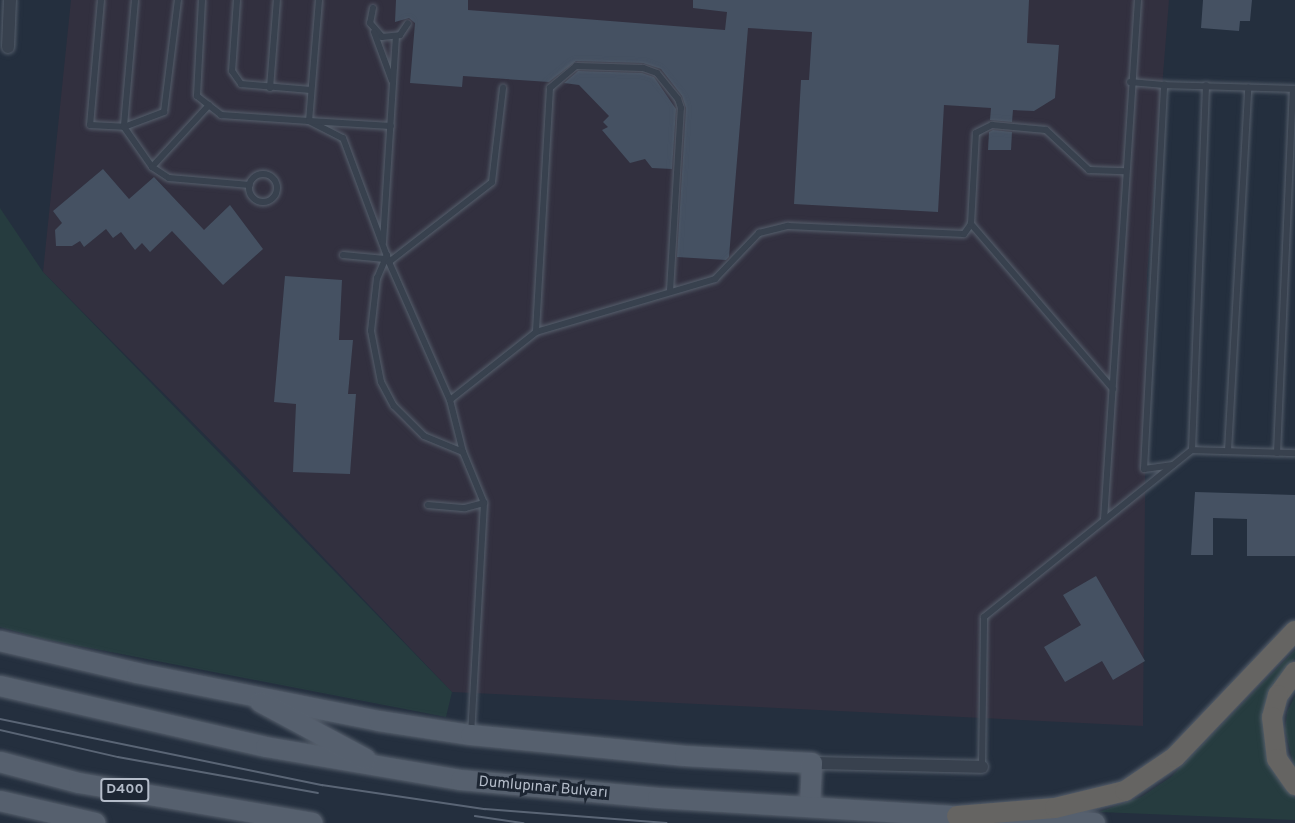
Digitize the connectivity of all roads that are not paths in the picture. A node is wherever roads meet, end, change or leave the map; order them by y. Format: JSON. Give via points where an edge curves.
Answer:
{"nodes":[{"id":1,"x":10,"y":0,"type":"edge"},
{"id":2,"x":101,"y":0,"type":"edge"},
{"id":3,"x":135,"y":0,"type":"edge"},
{"id":4,"x":178,"y":0,"type":"edge"},
{"id":5,"x":202,"y":0,"type":"edge"},
{"id":6,"x":237,"y":0,"type":"edge"},
{"id":7,"x":278,"y":0,"type":"edge"},
{"id":8,"x":319,"y":0,"type":"edge"},
{"id":9,"x":1138,"y":0,"type":"edge"},
{"id":10,"x":373,"y":8,"type":"dead end"},
{"id":11,"x":408,"y":22,"type":"dead end"},
{"id":12,"x":373,"y":29,"type":"junction"},
{"id":13,"x":396,"y":36,"type":"junction"},
{"id":14,"x":8,"y":47,"type":"dead end"},
{"id":15,"x":1130,"y":82,"type":"junction"},
{"id":16,"x":393,"y":85,"type":"junction"},
{"id":17,"x":1164,"y":85,"type":"junction"},
{"id":18,"x":1206,"y":85,"type":"junction"},
{"id":19,"x":270,"y":88,"type":"junction"},
{"id":20,"x":503,"y":88,"type":"dead end"},
{"id":21,"x":1248,"y":88,"type":"junction"},
{"id":22,"x":1294,"y":89,"type":"edge"},
{"id":23,"x":311,"y":90,"type":"junction"},
{"id":24,"x":209,"y":105,"type":"junction"},
{"id":25,"x":309,"y":121,"type":"junction"},
{"id":26,"x":391,"y":126,"type":"junction"},
{"id":27,"x":124,"y":127,"type":"junction"},
{"id":28,"x":152,"y":167,"type":"junction"},
{"id":29,"x":1125,"y":171,"type":"junction"},
{"id":30,"x":250,"y":185,"type":"junction"},
{"id":31,"x":971,"y":224,"type":"junction"},
{"id":32,"x":383,"y":246,"type":"junction"},
{"id":33,"x":343,"y":255,"type":"dead end"},
{"id":34,"x":387,"y":258,"type":"junction"},
{"id":35,"x":670,"y":291,"type":"junction"},
{"id":36,"x":536,"y":332,"type":"junction"},
{"id":37,"x":1113,"y":389,"type":"junction"},
{"id":38,"x":450,"y":400,"type":"junction"},
{"id":39,"x":1192,"y":450,"type":"junction"},
{"id":40,"x":1228,"y":451,"type":"junction"},
{"id":41,"x":463,"y":452,"type":"junction"},
{"id":42,"x":1277,"y":453,"type":"junction"},
{"id":43,"x":1295,"y":453,"type":"edge"},
{"id":44,"x":1173,"y":465,"type":"junction"},
{"id":45,"x":484,"y":503,"type":"junction"},
{"id":46,"x":428,"y":505,"type":"dead end"},
{"id":47,"x":1104,"y":520,"type":"junction"},
{"id":48,"x":1295,"y":631,"type":"edge"},
{"id":49,"x":0,"y":641,"type":"edge"},
{"id":50,"x":1295,"y":672,"type":"edge"},
{"id":51,"x":0,"y":686,"type":"edge"},
{"id":52,"x":241,"y":692,"type":"junction"},
{"id":53,"x":471,"y":735,"type":"junction"},
{"id":54,"x":0,"y":762,"type":"edge"},
{"id":55,"x":812,"y":763,"type":"junction"},
{"id":56,"x":982,"y":767,"type":"joint"},
{"id":57,"x":382,"y":768,"type":"junction"},
{"id":58,"x":1295,"y":785,"type":"edge"},
{"id":59,"x":0,"y":801,"type":"edge"},
{"id":60,"x":810,"y":807,"type":"junction"},
{"id":61,"x":957,"y":816,"type":"junction"},
{"id":62,"x":95,"y":823,"type":"edge"},
{"id":63,"x":313,"y":823,"type":"edge"},
{"id":64,"x":1095,"y":823,"type":"edge"}],
"edges":[{"from":1,"to":14,"type":"street"},
{"from":2,"to":27,"type":"lane","via":[[90,125]]},
{"from":3,"to":27,"type":"lane"},
{"from":4,"to":27,"type":"lane","via":[[164,112]]},
{"from":5,"to":24,"type":"lane","via":[[197,96]]},
{"from":6,"to":19,"type":"lane","via":[[232,71],[241,84]]},
{"from":7,"to":19,"type":"lane"},
{"from":8,"to":23,"type":"lane"},
{"from":9,"to":15,"type":"lane"},
{"from":10,"to":12,"type":"lane"},
{"from":11,"to":13,"type":"lane"},
{"from":12,"to":13,"type":"lane","via":[[382,37]]},
{"from":12,"to":16,"type":"lane"},
{"from":13,"to":16,"type":"lane"},
{"from":15,"to":17,"type":"lane"},
{"from":15,"to":29,"type":"lane"},
{"from":16,"to":26,"type":"lane"},
{"from":17,"to":18,"type":"lane"},
{"from":17,"to":44,"type":"lane","via":[[1144,469]]},
{"from":18,"to":21,"type":"lane"},
{"from":18,"to":39,"type":"lane"},
{"from":19,"to":23,"type":"lane"},
{"from":20,"to":34,"type":"lane","via":[[492,182]]},
{"from":21,"to":22,"type":"lane"},
{"from":21,"to":40,"type":"lane"},
{"from":22,"to":42,"type":"lane"},
{"from":23,"to":25,"type":"lane"},
{"from":24,"to":25,"type":"lane","via":[[221,115]]},
{"from":24,"to":28,"type":"lane"},
{"from":25,"to":26,"type":"lane"},
{"from":25,"to":32,"type":"lane","via":[[343,138]]},
{"from":26,"to":32,"type":"lane"},
{"from":27,"to":28,"type":"lane"},
{"from":28,"to":30,"type":"lane","via":[[169,178]]},
{"from":29,"to":31,"type":"lane","via":[[1089,170],[1046,130],[992,125],[976,133]]},
{"from":29,"to":37,"type":"lane"},
{"from":30,"to":30,"type":"lane","via":[[255,177],[267,175],[274,180],[276,192],[271,200],[262,202],[251,194]]},
{"from":31,"to":35,"type":"lane","via":[[964,234],[788,226],[759,233],[715,279]]},
{"from":31,"to":37,"type":"lane"},
{"from":32,"to":34,"type":"lane"},
{"from":33,"to":34,"type":"lane"},
{"from":34,"to":38,"type":"lane"},
{"from":34,"to":41,"type":"lane","via":[[377,278],[371,332],[381,382],[394,406],[424,436]]},
{"from":35,"to":36,"type":"lane"},
{"from":35,"to":36,"type":"lane","via":[[681,108],[678,99],[657,73],[643,68],[576,66],[550,88]]},
{"from":36,"to":38,"type":"lane"},
{"from":37,"to":47,"type":"lane"},
{"from":38,"to":41,"type":"lane"},
{"from":39,"to":40,"type":"lane"},
{"from":39,"to":44,"type":"lane"},
{"from":40,"to":42,"type":"lane"},
{"from":41,"to":45,"type":"lane"},
{"from":42,"to":43,"type":"lane"},
{"from":44,"to":47,"type":"lane"},
{"from":45,"to":46,"type":"lane","via":[[465,508]]},
{"from":45,"to":53,"type":"lane"},
{"from":47,"to":56,"type":"lane","via":[[984,617]]},
{"from":48,"to":61,"type":"highway","via":[[1175,757],[1125,791],[1055,808]]},
{"from":49,"to":52,"type":"main road"},
{"from":50,"to":58,"type":"highway","via":[[1278,695],[1272,717],[1277,759]]},
{"from":51,"to":57,"type":"main road","name":"Dumlupınar Bulvarı","via":[[266,747]]},
{"from":52,"to":53,"type":"main road","via":[[379,721]]},
{"from":52,"to":57,"type":"main road"},
{"from":53,"to":55,"type":"main road","via":[[685,756]]},
{"from":54,"to":63,"type":"main road","number":"D400","via":[[79,783]]},
{"from":55,"to":56,"type":"street"},
{"from":55,"to":60,"type":"main road"},
{"from":57,"to":60,"type":"main road","name":"Dumlupınar Bulvarı","via":[[565,790]]},
{"from":59,"to":62,"type":"main road"},
{"from":60,"to":61,"type":"main road","name":"Dumlupınar Bulvarı"},
{"from":61,"to":64,"type":"main road","name":"Dumlupınar Bulvarı"}]}
